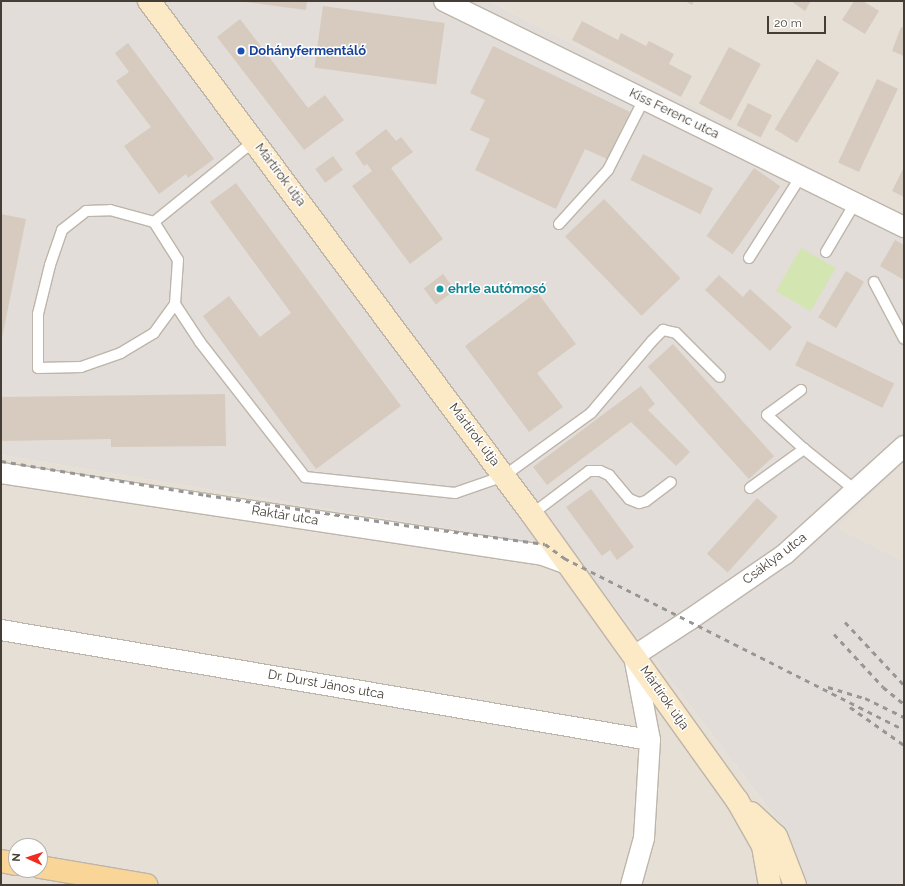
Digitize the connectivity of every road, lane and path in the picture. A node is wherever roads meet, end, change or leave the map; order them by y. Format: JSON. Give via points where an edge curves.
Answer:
{"nodes":[{"id":1,"x":149,"y":1,"type":"edge"},
{"id":2,"x":446,"y":1,"type":"edge"},
{"id":3,"x":644,"y":99,"type":"junction"},
{"id":4,"x":254,"y":141,"type":"junction"},
{"id":5,"x":801,"y":176,"type":"junction"},
{"id":6,"x":855,"y":203,"type":"junction"},
{"id":7,"x":154,"y":222,"type":"junction"},
{"id":8,"x":559,"y":224,"type":"dead end"},
{"id":9,"x":904,"y":227,"type":"edge"},
{"id":10,"x":826,"y":252,"type":"dead end"},
{"id":11,"x":750,"y":258,"type":"dead end"},
{"id":12,"x":874,"y":282,"type":"dead end"},
{"id":13,"x":176,"y":304,"type":"junction"},
{"id":14,"x":904,"y":339,"type":"edge"},
{"id":15,"x":720,"y":377,"type":"dead end"},
{"id":16,"x":801,"y":390,"type":"dead end"},
{"id":17,"x":904,"y":446,"type":"edge"},
{"id":18,"x":804,"y":449,"type":"junction"},
{"id":19,"x":1,"y":473,"type":"edge"},
{"id":20,"x":504,"y":476,"type":"junction"},
{"id":21,"x":670,"y":482,"type":"dead end"},
{"id":22,"x":750,"y":488,"type":"dead end"},
{"id":23,"x":855,"y":490,"type":"junction"},
{"id":24,"x":532,"y":514,"type":"junction"},
{"id":25,"x":568,"y":564,"type":"junction"},
{"id":26,"x":1,"y":630,"type":"edge"},
{"id":27,"x":634,"y":656,"type":"junction"},
{"id":28,"x":650,"y":740,"type":"junction"},
{"id":29,"x":737,"y":800,"type":"junction"},
{"id":30,"x":48,"y":869,"type":"edge"},
{"id":31,"x":146,"y":885,"type":"edge"},
{"id":32,"x":631,"y":885,"type":"edge"},
{"id":33,"x":770,"y":885,"type":"edge"},
{"id":34,"x":795,"y":885,"type":"edge"}],
"edges":[{"from":1,"to":4,"type":"street","name":"Mártírok útja"},
{"from":2,"to":3,"type":"street","name":"Kiss Ferenc utca"},
{"from":3,"to":5,"type":"street","name":"Kiss Ferenc utca"},
{"from":3,"to":8,"type":"lane","via":[[608,170]]},
{"from":4,"to":7,"type":"lane"},
{"from":4,"to":20,"type":"street","name":"Mártírok útja"},
{"from":5,"to":6,"type":"street","name":"Kiss Ferenc utca"},
{"from":5,"to":11,"type":"lane"},
{"from":6,"to":9,"type":"street","name":"Kiss Ferenc utca"},
{"from":6,"to":10,"type":"lane"},
{"from":7,"to":13,"type":"lane","via":[[178,260]]},
{"from":7,"to":13,"type":"lane","via":[[110,210],[86,211],[62,230],[38,314],[38,368],[80,367],[121,353],[154,333]]},
{"from":12,"to":14,"type":"lane"},
{"from":13,"to":20,"type":"lane","via":[[200,342],[305,477],[455,493]]},
{"from":15,"to":20,"type":"lane","via":[[676,333],[663,330],[591,413]]},
{"from":16,"to":18,"type":"lane","via":[[767,415]]},
{"from":17,"to":23,"type":"street","name":"Csáklya utca"},
{"from":18,"to":22,"type":"lane"},
{"from":18,"to":23,"type":"lane"},
{"from":19,"to":25,"type":"street","name":"Raktár utca","via":[[542,555]]},
{"from":20,"to":24,"type":"street","name":"Mártírok útja"},
{"from":21,"to":24,"type":"lane","via":[[640,503],[629,499],[609,475],[600,471],[589,471]]},
{"from":23,"to":27,"type":"street","name":"Csáklya utca","via":[[786,554]]},
{"from":24,"to":25,"type":"street","name":"Mártírok útja"},
{"from":25,"to":27,"type":"street","name":"Mártírok útja"},
{"from":26,"to":28,"type":"street","name":"Dr. Durst János utca"},
{"from":27,"to":28,"type":"street"},
{"from":27,"to":29,"type":"street","name":"Mártírok útja"},
{"from":28,"to":32,"type":"street","via":[[644,838]]},
{"from":29,"to":33,"type":"street","name":"Mártírok útja","via":[[763,846]]},
{"from":29,"to":34,"type":"street","via":[[776,836]]},
{"from":30,"to":31,"type":"main road"}]}
